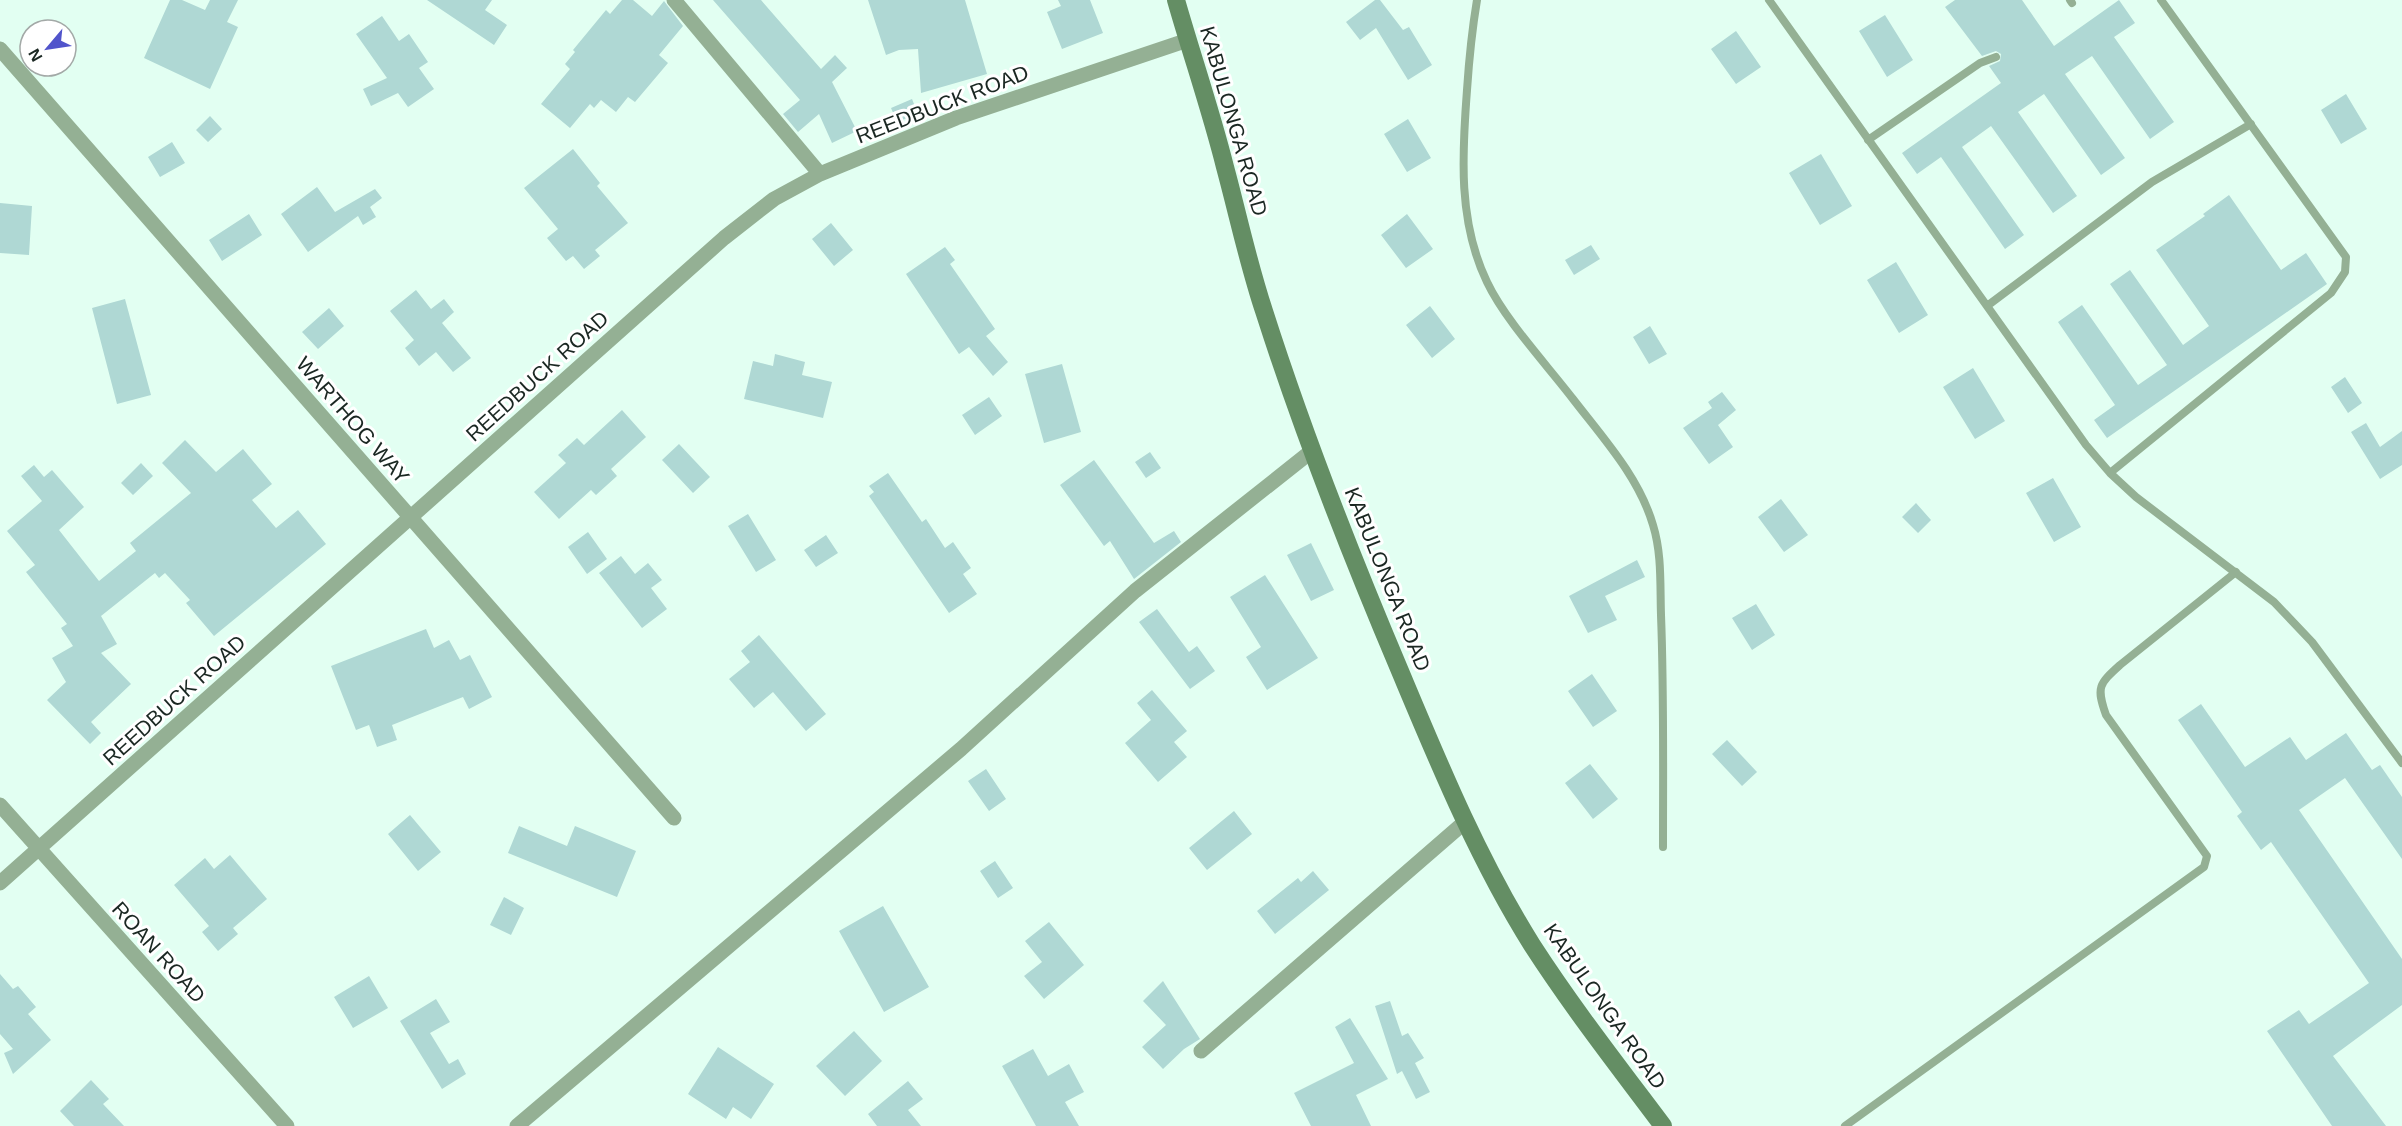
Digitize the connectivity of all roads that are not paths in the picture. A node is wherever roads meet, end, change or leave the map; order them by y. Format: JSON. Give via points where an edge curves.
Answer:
{"nodes":[{"id":1,"x":674,"y":0,"type":"edge"},
{"id":2,"x":1176,"y":0,"type":"edge"},
{"id":3,"x":1477,"y":0,"type":"edge"},
{"id":4,"x":1769,"y":0,"type":"edge"},
{"id":5,"x":2161,"y":0,"type":"edge"},
{"id":6,"x":1188,"y":40,"type":"junction"},
{"id":7,"x":0,"y":49,"type":"edge"},
{"id":8,"x":1996,"y":57,"type":"dead end"},
{"id":9,"x":2251,"y":124,"type":"junction"},
{"id":10,"x":1868,"y":140,"type":"junction"},
{"id":11,"x":820,"y":174,"type":"junction"},
{"id":12,"x":1987,"y":306,"type":"junction"},
{"id":13,"x":1313,"y":450,"type":"junction"},
{"id":14,"x":2110,"y":473,"type":"junction"},
{"id":15,"x":410,"y":517,"type":"junction"},
{"id":16,"x":2236,"y":572,"type":"junction"},
{"id":17,"x":2402,"y":763,"type":"edge"},
{"id":18,"x":0,"y":805,"type":"edge"},
{"id":19,"x":674,"y":818,"type":"dead end"},
{"id":20,"x":1466,"y":821,"type":"junction"},
{"id":21,"x":1663,"y":847,"type":"dead end"},
{"id":22,"x":38,"y":849,"type":"junction"},
{"id":23,"x":0,"y":883,"type":"edge"},
{"id":24,"x":1202,"y":1051,"type":"dead end"},
{"id":25,"x":287,"y":1126,"type":"edge"},
{"id":26,"x":517,"y":1126,"type":"edge"},
{"id":27,"x":1663,"y":1126,"type":"edge"},
{"id":28,"x":1845,"y":1126,"type":"edge"}],
"edges":[{"from":1,"to":11,"type":"street"},
{"from":2,"to":6,"type":"main road","name":"KABULONGA ROAD"},
{"from":3,"to":21,"type":"lane","via":[[1463,142],[1467,219],[1475,253],[1488,284],[1510,318],[1626,468],[1653,525],[1659,555],[1663,656]]},
{"from":4,"to":10,"type":"lane"},
{"from":5,"to":9,"type":"lane"},
{"from":6,"to":11,"type":"street","name":"REEDBUCK ROAD","via":[[956,118]]},
{"from":6,"to":13,"type":"main road","name":"KABULONGA ROAD","via":[[1225,164],[1250,267]]},
{"from":7,"to":15,"type":"street","name":"WARTHOG WAY"},
{"from":8,"to":10,"type":"lane","via":[[1980,63]]},
{"from":9,"to":12,"type":"lane","via":[[2152,182]]},
{"from":9,"to":14,"type":"lane","via":[[2346,256],[2345,272],[2331,293]]},
{"from":10,"to":12,"type":"lane"},
{"from":11,"to":15,"type":"street","name":"REEDBUCK ROAD","via":[[774,199],[724,238]]},
{"from":12,"to":14,"type":"lane"},
{"from":13,"to":20,"type":"main road","name":"KABULONGA ROAD","via":[[1387,640]]},
{"from":13,"to":26,"type":"street","via":[[1135,591],[952,757]]},
{"from":14,"to":16,"type":"lane"},
{"from":15,"to":19,"type":"street","name":"WARTHOG WAY"},
{"from":15,"to":22,"type":"street","name":"REEDBUCK ROAD"},
{"from":16,"to":17,"type":"lane","via":[[2274,602],[2312,642]]},
{"from":16,"to":28,"type":"lane","via":[[2102,681],[2099,695],[2106,715],[2207,856],[2204,867]]},
{"from":18,"to":22,"type":"street","name":"ROAN ROAD"},
{"from":20,"to":24,"type":"street"},
{"from":20,"to":27,"type":"main road","name":"KABULONGA ROAD","via":[[1531,943]]},
{"from":22,"to":23,"type":"street","name":"REEDBUCK ROAD"},
{"from":22,"to":25,"type":"street","name":"ROAN ROAD"}]}
